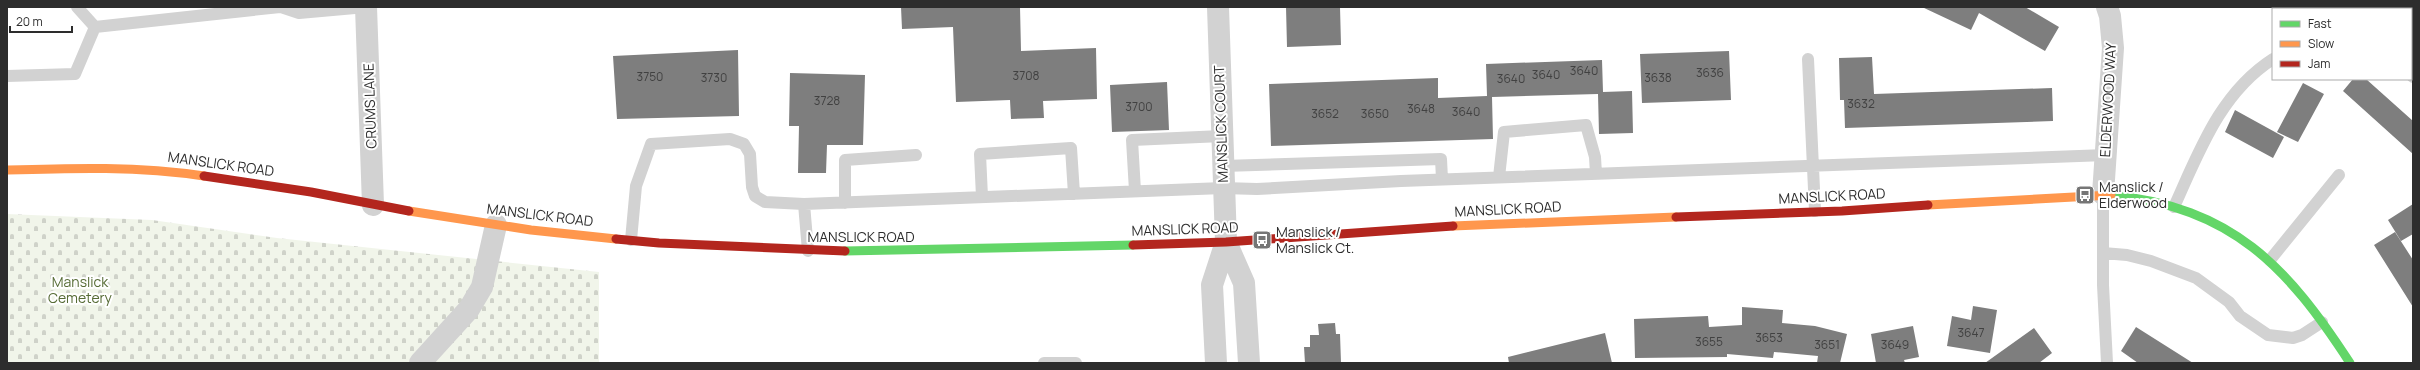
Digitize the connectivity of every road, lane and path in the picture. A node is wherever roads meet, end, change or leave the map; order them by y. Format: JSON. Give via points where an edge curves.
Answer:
{"nodes":[{"id":1,"x":77,"y":7,"type":"edge"},
{"id":2,"x":281,"y":7,"type":"edge"},
{"id":3,"x":366,"y":7,"type":"edge"},
{"id":4,"x":1218,"y":7,"type":"edge"},
{"id":5,"x":2106,"y":7,"type":"edge"},
{"id":6,"x":95,"y":27,"type":"junction"},
{"id":7,"x":1808,"y":59,"type":"dead end"},
{"id":8,"x":2272,"y":60,"type":"edge"},
{"id":9,"x":7,"y":76,"type":"edge"},
{"id":10,"x":1222,"y":136,"type":"junction"},
{"id":11,"x":916,"y":155,"type":"dead end"},
{"id":12,"x":2106,"y":155,"type":"junction"},
{"id":13,"x":1223,"y":166,"type":"junction"},
{"id":14,"x":1813,"y":166,"type":"junction"},
{"id":15,"x":7,"y":170,"type":"edge"},
{"id":16,"x":1596,"y":174,"type":"junction"},
{"id":17,"x":2339,"y":175,"type":"dead end"},
{"id":18,"x":1499,"y":177,"type":"junction"},
{"id":19,"x":1442,"y":179,"type":"junction"},
{"id":20,"x":1224,"y":188,"type":"junction"},
{"id":21,"x":1135,"y":191,"type":"junction"},
{"id":22,"x":1074,"y":194,"type":"junction"},
{"id":23,"x":2103,"y":194,"type":"junction"},
{"id":24,"x":982,"y":197,"type":"junction"},
{"id":25,"x":845,"y":203,"type":"junction"},
{"id":26,"x":804,"y":204,"type":"junction"},
{"id":27,"x":373,"y":205,"type":"junction"},
{"id":28,"x":2174,"y":208,"type":"junction"},
{"id":29,"x":1816,"y":212,"type":"junction"},
{"id":30,"x":496,"y":224,"type":"junction"},
{"id":31,"x":631,"y":240,"type":"junction"},
{"id":32,"x":1226,"y":242,"type":"junction"},
{"id":33,"x":808,"y":251,"type":"junction"},
{"id":34,"x":2103,"y":253,"type":"junction"},
{"id":35,"x":2270,"y":260,"type":"junction"},
{"id":36,"x":2322,"y":322,"type":"junction"},
{"id":37,"x":420,"y":363,"type":"edge"},
{"id":38,"x":1044,"y":363,"type":"edge"},
{"id":39,"x":1076,"y":363,"type":"edge"},
{"id":40,"x":1216,"y":363,"type":"edge"},
{"id":41,"x":1249,"y":363,"type":"edge"},
{"id":42,"x":2107,"y":363,"type":"edge"},
{"id":43,"x":2350,"y":363,"type":"edge"}],
"edges":[{"from":1,"to":6,"type":"lane"},
{"from":2,"to":3,"type":"lane","via":[[299,13]]},
{"from":2,"to":6,"type":"lane"},
{"from":3,"to":27,"type":"street","name":"CRUMS LANE"},
{"from":4,"to":10,"type":"street","name":"MANSLICK COURT"},
{"from":5,"to":12,"type":"street","name":"ELDERWOOD WAY","via":[[2110,16],[2113,48]]},
{"from":6,"to":9,"type":"lane","via":[[75,74]]},
{"from":7,"to":14,"type":"lane"},
{"from":8,"to":28,"type":"lane","via":[[2254,71],[2233,93],[2200,148]]},
{"from":10,"to":13,"type":"street","name":"MANSLICK COURT"},
{"from":10,"to":21,"type":"lane","via":[[1132,140]]},
{"from":11,"to":25,"type":"lane","via":[[845,160]]},
{"from":12,"to":14,"type":"lane"},
{"from":12,"to":23,"type":"street","name":"ELDERWOOD WAY"},
{"from":13,"to":19,"type":"lane","via":[[1441,159]]},
{"from":13,"to":20,"type":"street","name":"MANSLICK COURT"},
{"from":14,"to":16,"type":"lane"},
{"from":14,"to":29,"type":"lane"},
{"from":15,"to":27,"type":"main road","name":"MANSLICK ROAD","via":[[94,167],[172,171],[312,192]]},
{"from":16,"to":18,"type":"lane"},
{"from":16,"to":18,"type":"lane","via":[[1595,157],[1586,125],[1504,132]]},
{"from":17,"to":35,"type":"lane"},
{"from":18,"to":19,"type":"lane"},
{"from":19,"to":20,"type":"lane","via":[[1257,189]]},
{"from":20,"to":21,"type":"lane"},
{"from":20,"to":32,"type":"street","name":"MANSLICK COURT"},
{"from":21,"to":22,"type":"lane"},
{"from":22,"to":24,"type":"lane"},
{"from":22,"to":24,"type":"lane","via":[[1072,148],[980,154]]},
{"from":23,"to":28,"type":"main road","name":"MANSLICK ROAD","via":[[2134,196]]},
{"from":23,"to":29,"type":"main road","name":"MANSLICK ROAD"},
{"from":23,"to":34,"type":"lane"},
{"from":24,"to":25,"type":"lane"},
{"from":25,"to":26,"type":"lane"},
{"from":26,"to":31,"type":"lane","via":[[765,202],[755,196],[750,154],[744,144],[730,139],[651,144],[636,186]]},
{"from":26,"to":33,"type":"lane"},
{"from":27,"to":30,"type":"main road","name":"MANSLICK ROAD"},
{"from":28,"to":35,"type":"main road","name":"MANSLICK ROAD","via":[[2199,216],[2238,237]]},
{"from":29,"to":32,"type":"main road","name":"MANSLICK ROAD","via":[[1539,221]]},
{"from":30,"to":31,"type":"main road","name":"MANSLICK ROAD"},
{"from":30,"to":37,"type":"street","via":[[482,287],[469,309]]},
{"from":31,"to":33,"type":"main road","name":"MANSLICK ROAD"},
{"from":32,"to":33,"type":"main road","name":"MANSLICK ROAD"},
{"from":32,"to":40,"type":"street","via":[[1212,285]]},
{"from":32,"to":41,"type":"street","via":[[1244,283]]},
{"from":34,"to":36,"type":"lane","via":[[2151,261],[2196,278],[2229,302],[2244,320],[2268,335],[2293,338]]},
{"from":34,"to":42,"type":"lane"},
{"from":35,"to":36,"type":"main road","name":"MANSLICK ROAD"},
{"from":36,"to":43,"type":"main road","name":"MANSLICK ROAD"},
{"from":38,"to":39,"type":"lane"}]}
